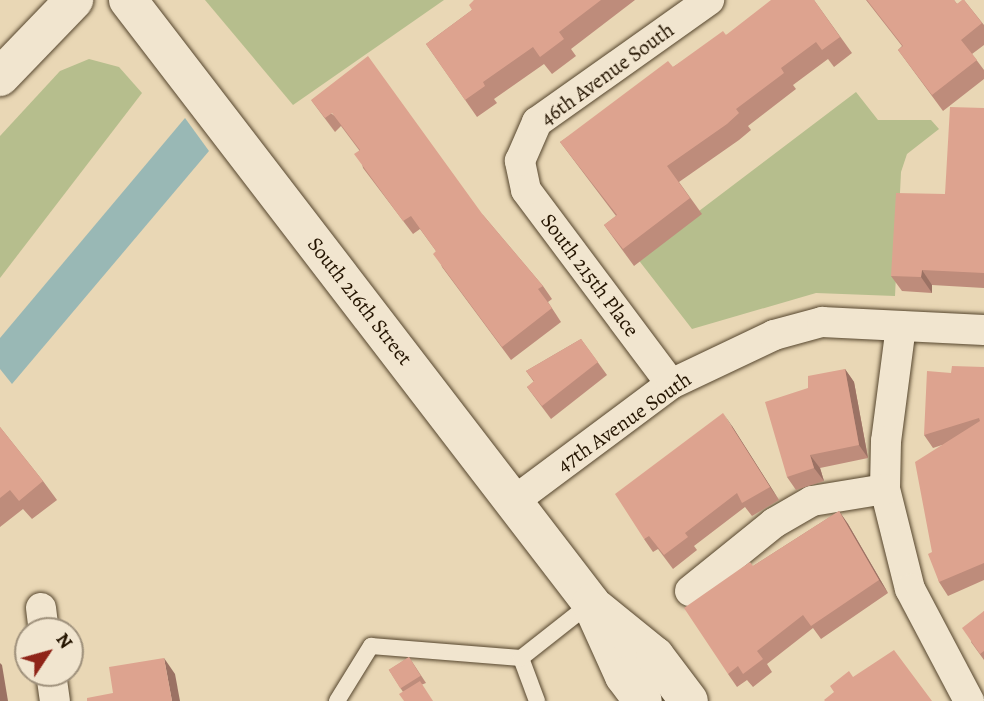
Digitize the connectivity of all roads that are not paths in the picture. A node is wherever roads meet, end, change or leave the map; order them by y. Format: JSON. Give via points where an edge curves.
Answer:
{"nodes":[{"id":1,"x":74,"y":0,"type":"edge"},
{"id":2,"x":128,"y":0,"type":"edge"},
{"id":3,"x":709,"y":0,"type":"edge"},
{"id":4,"x":0,"y":77,"type":"edge"},
{"id":5,"x":520,"y":161,"type":"joint"},
{"id":6,"x":901,"y":326,"type":"junction"},
{"id":7,"x":984,"y":330,"type":"edge"},
{"id":8,"x":671,"y":384,"type":"junction"},
{"id":9,"x":885,"y":489,"type":"junction"},
{"id":10,"x":514,"y":500,"type":"junction"},
{"id":11,"x":690,"y":591,"type":"dead end"},
{"id":12,"x":591,"y":603,"type":"junction"},
{"id":13,"x":521,"y":658,"type":"junction"},
{"id":14,"x":337,"y":701,"type":"edge"},
{"id":15,"x":537,"y":701,"type":"edge"},
{"id":16,"x":643,"y":701,"type":"edge"},
{"id":17,"x":689,"y":701,"type":"edge"},
{"id":18,"x":969,"y":701,"type":"edge"}],
"edges":[{"from":1,"to":4,"type":"street"},
{"from":2,"to":10,"type":"street","name":"South 216th Street"},
{"from":3,"to":5,"type":"street","name":"46th Avenue South","via":[[537,122]]},
{"from":5,"to":8,"type":"street","name":"South 215th Place","via":[[526,190]]},
{"from":6,"to":7,"type":"street","name":"47th Avenue South"},
{"from":6,"to":8,"type":"street","name":"47th Avenue South","via":[[822,322],[798,328]]},
{"from":6,"to":9,"type":"street","via":[[886,441]]},
{"from":8,"to":10,"type":"street","name":"47th Avenue South"},
{"from":9,"to":11,"type":"street","via":[[812,500],[774,523]]},
{"from":9,"to":18,"type":"street","via":[[909,589]]},
{"from":10,"to":12,"type":"street","name":"South 216th Street"},
{"from":12,"to":13,"type":"lane"},
{"from":12,"to":16,"type":"street","name":"South 216th Street","via":[[624,676]]},
{"from":12,"to":17,"type":"street","name":"South 216th Street","via":[[655,656]]},
{"from":13,"to":14,"type":"lane","via":[[371,646]]},
{"from":13,"to":15,"type":"lane"}]}
